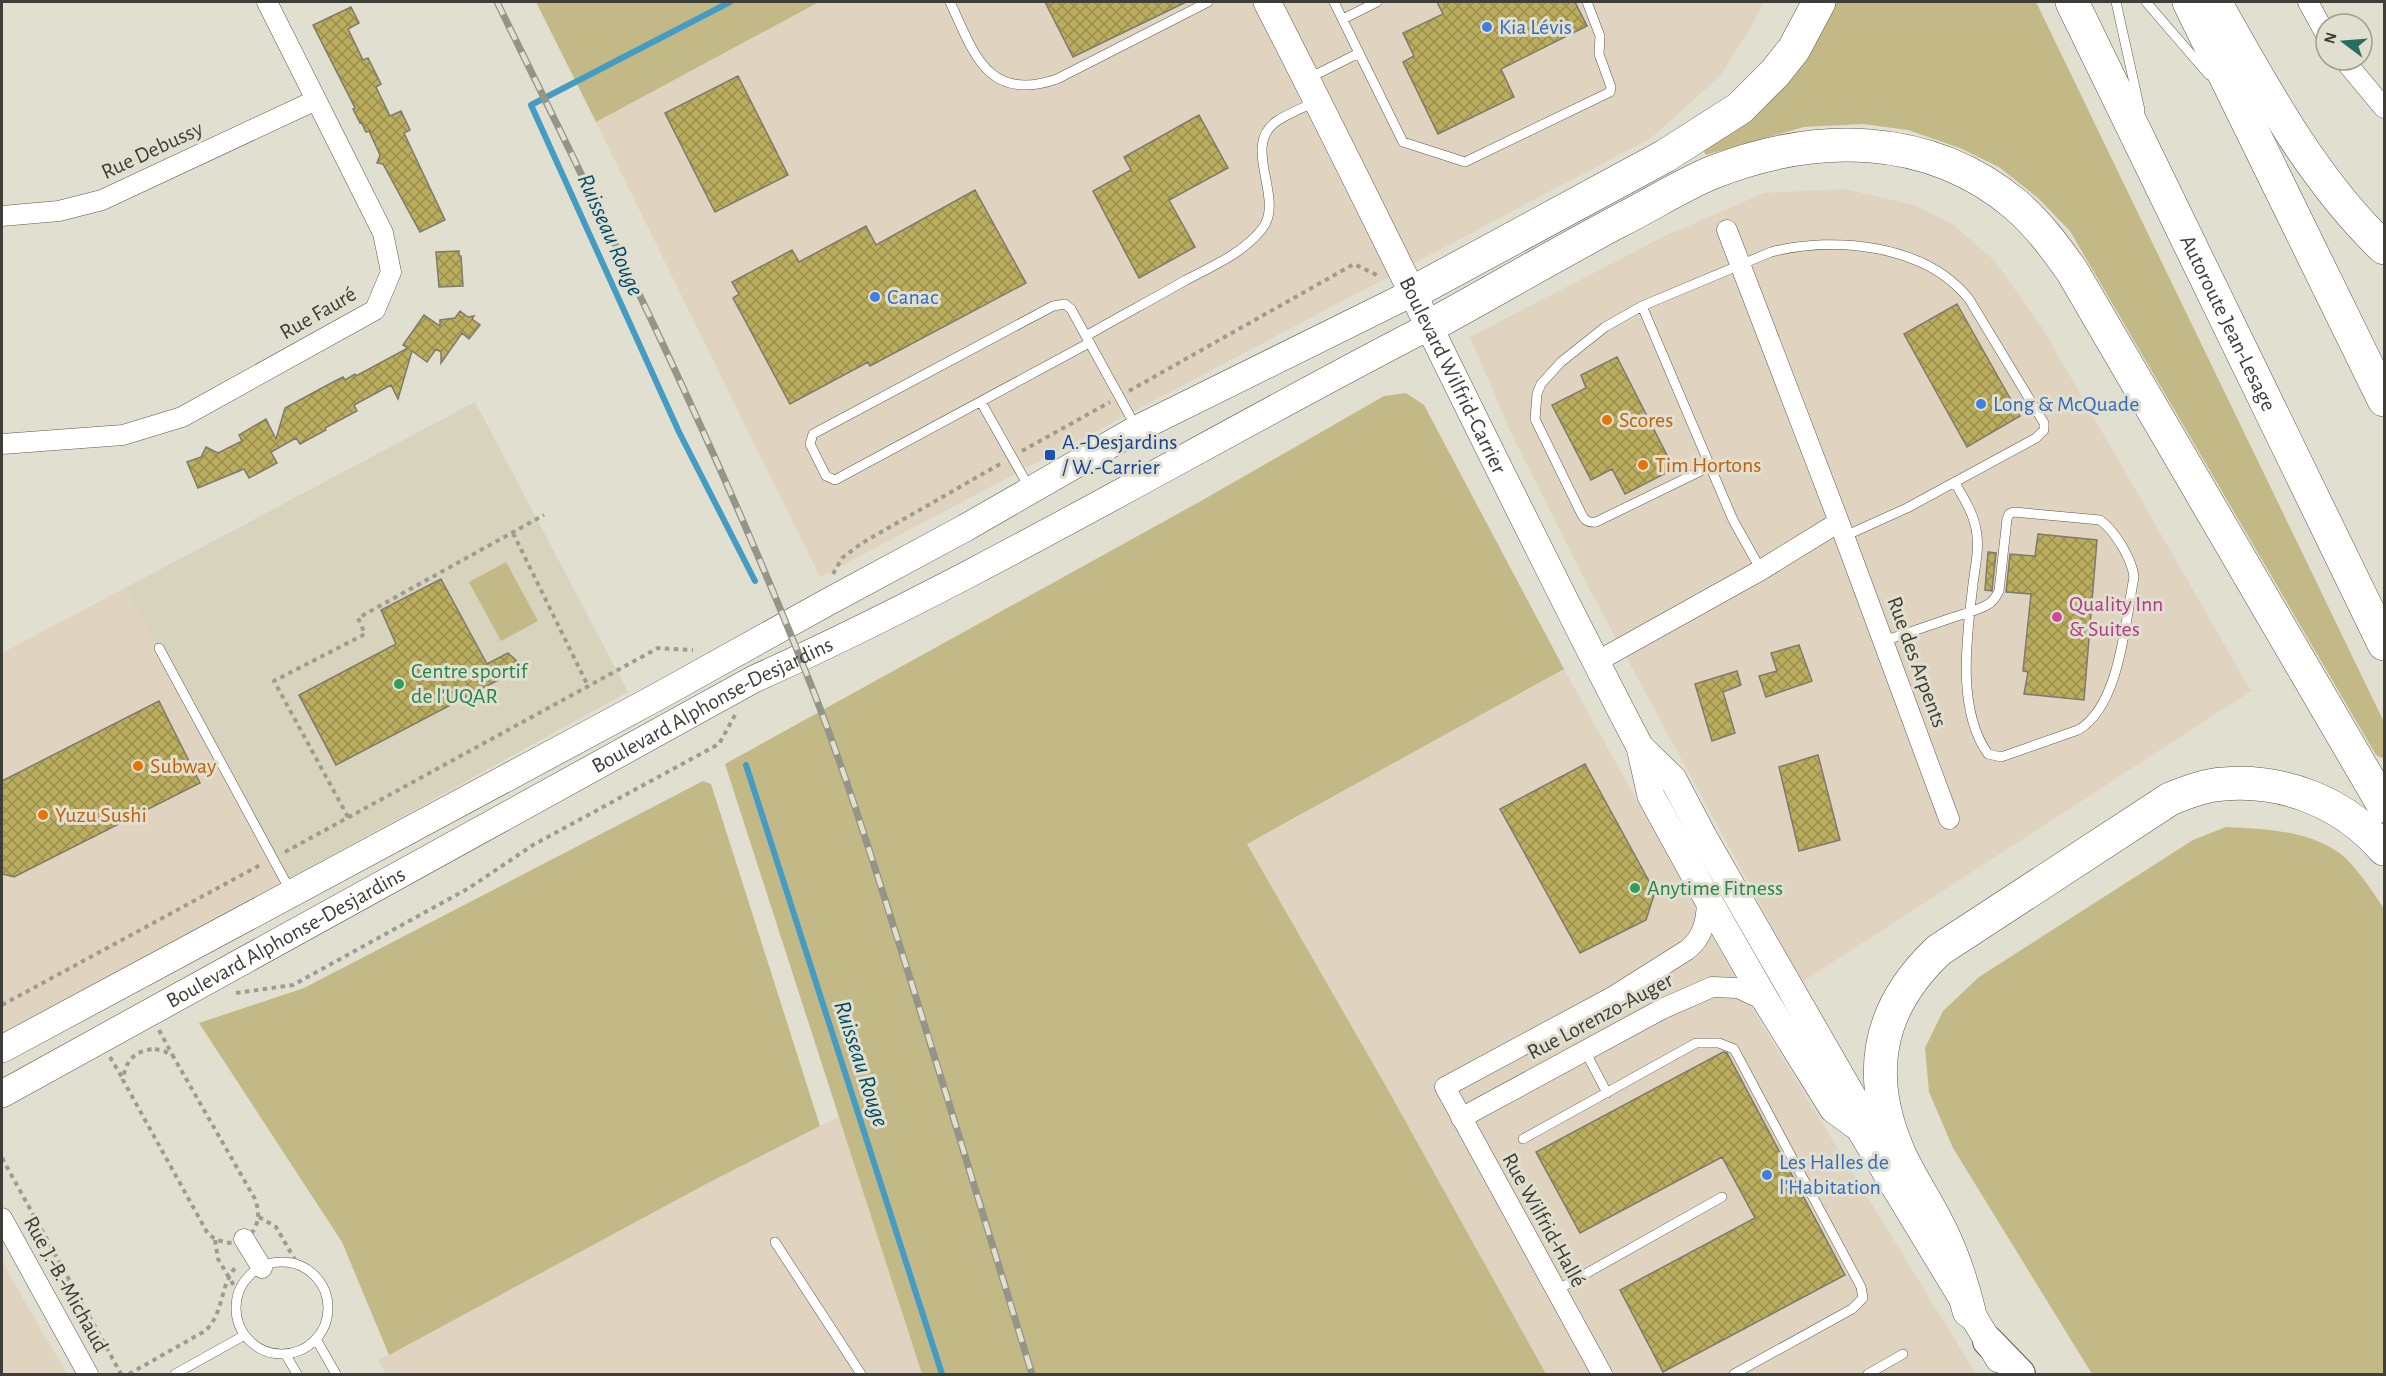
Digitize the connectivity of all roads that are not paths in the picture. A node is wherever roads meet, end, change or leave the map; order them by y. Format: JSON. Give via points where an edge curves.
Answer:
{"nodes":[{"id":1,"x":267,"y":2,"type":"edge"},
{"id":2,"x":950,"y":2,"type":"edge"},
{"id":3,"x":1208,"y":2,"type":"edge"},
{"id":4,"x":1268,"y":2,"type":"edge"},
{"id":5,"x":1334,"y":2,"type":"edge"},
{"id":6,"x":1377,"y":2,"type":"edge"},
{"id":7,"x":1587,"y":2,"type":"edge"},
{"id":8,"x":1819,"y":2,"type":"edge"},
{"id":9,"x":2072,"y":2,"type":"edge"},
{"id":10,"x":2116,"y":2,"type":"edge"},
{"id":11,"x":2146,"y":2,"type":"edge"},
{"id":12,"x":2189,"y":2,"type":"edge"},
{"id":13,"x":2215,"y":2,"type":"edge"},
{"id":14,"x":1343,"y":19,"type":"junction"},
{"id":15,"x":1359,"y":53,"type":"junction"},
{"id":16,"x":2354,"y":72,"type":"edge"},
{"id":17,"x":1312,"y":90,"type":"junction"},
{"id":18,"x":316,"y":100,"type":"junction"},
{"id":19,"x":2385,"y":108,"type":"edge"},
{"id":20,"x":2246,"y":117,"type":"junction"},
{"id":21,"x":2152,"y":165,"type":"junction"},
{"id":22,"x":2,"y":216,"type":"edge"},
{"id":23,"x":1727,"y":230,"type":"dead end"},
{"id":24,"x":2385,"y":248,"type":"edge"},
{"id":25,"x":1740,"y":265,"type":"junction"},
{"id":26,"x":1412,"y":293,"type":"junction"},
{"id":27,"x":1642,"y":306,"type":"junction"},
{"id":28,"x":1428,"y":327,"type":"junction"},
{"id":29,"x":1088,"y":339,"type":"junction"},
{"id":30,"x":2385,"y":400,"type":"edge"},
{"id":31,"x":981,"y":402,"type":"junction"},
{"id":32,"x":1137,"y":429,"type":"junction"},
{"id":33,"x":2,"y":444,"type":"edge"},
{"id":34,"x":1711,"y":466,"type":"junction"},
{"id":35,"x":1955,"y":483,"type":"junction"},
{"id":36,"x":1030,"y":489,"type":"junction"},
{"id":37,"x":1842,"y":529,"type":"junction"},
{"id":38,"x":1761,"y":570,"type":"junction"},
{"id":39,"x":1970,"y":612,"type":"junction"},
{"id":40,"x":1884,"y":641,"type":"junction"},
{"id":41,"x":2385,"y":644,"type":"edge"},
{"id":42,"x":159,"y":648,"type":"dead end"},
{"id":43,"x":1596,"y":662,"type":"junction"},
{"id":44,"x":1640,"y":747,"type":"junction"},
{"id":45,"x":2385,"y":806,"type":"edge"},
{"id":46,"x":1948,"y":819,"type":"dead end"},
{"id":47,"x":2385,"y":849,"type":"edge"},
{"id":48,"x":292,"y":894,"type":"junction"},
{"id":49,"x":1707,"y":898,"type":"junction"},
{"id":50,"x":1766,"y":1001,"type":"junction"},
{"id":51,"x":2,"y":1049,"type":"edge"},
{"id":52,"x":1585,"y":1051,"type":"junction"},
{"id":53,"x":1445,"y":1087,"type":"joint"},
{"id":54,"x":1607,"y":1093,"type":"junction"},
{"id":55,"x":2,"y":1094,"type":"edge"},
{"id":56,"x":1461,"y":1118,"type":"junction"},
{"id":57,"x":1859,"y":1128,"type":"junction"},
{"id":58,"x":1523,"y":1139,"type":"dead end"},
{"id":59,"x":1722,"y":1197,"type":"dead end"},
{"id":60,"x":2,"y":1218,"type":"edge"},
{"id":61,"x":244,"y":1239,"type":"road end"},
{"id":62,"x":775,"y":1242,"type":"dead end"},
{"id":63,"x":258,"y":1262,"type":"junction"},
{"id":64,"x":1556,"y":1291,"type":"junction"},
{"id":65,"x":1969,"y":1311,"type":"junction"},
{"id":66,"x":245,"y":1335,"type":"junction"},
{"id":67,"x":316,"y":1339,"type":"junction"},
{"id":68,"x":1988,"y":1341,"type":"junction"},
{"id":69,"x":1904,"y":1354,"type":"dead end"},
{"id":70,"x":286,"y":1355,"type":"junction"},
{"id":71,"x":88,"y":1374,"type":"edge"},
{"id":72,"x":175,"y":1374,"type":"edge"},
{"id":73,"x":297,"y":1374,"type":"edge"},
{"id":74,"x":336,"y":1374,"type":"edge"},
{"id":75,"x":861,"y":1374,"type":"edge"},
{"id":76,"x":1602,"y":1374,"type":"edge"},
{"id":77,"x":1734,"y":1374,"type":"edge"},
{"id":78,"x":1868,"y":1374,"type":"edge"},
{"id":79,"x":2009,"y":1374,"type":"edge"},
{"id":80,"x":2020,"y":1374,"type":"edge"}],
"edges":[{"from":1,"to":18,"type":"street","name":"Rue Fauré"},
{"from":2,"to":3,"type":"lane","via":[[984,68],[1015,84],[1033,85],[1058,78]]},
{"from":4,"to":17,"type":"main road","name":"Boulevard Wilfrid-Carrier"},
{"from":5,"to":14,"type":"lane"},
{"from":6,"to":14,"type":"lane"},
{"from":7,"to":15,"type":"lane","via":[[1600,36],[1599,54],[1610,92],[1465,162],[1403,142]]},
{"from":8,"to":26,"type":"highway","via":[[1794,49],[1740,108],[1665,156]]},
{"from":9,"to":21,"type":"highway","name":"Autoroute Jean-Lesage"},
{"from":10,"to":21,"type":"lane"},
{"from":11,"to":20,"type":"lane"},
{"from":12,"to":20,"type":"highway"},
{"from":13,"to":24,"type":"highway","via":[[2325,182]]},
{"from":14,"to":15,"type":"lane"},
{"from":15,"to":17,"type":"lane"},
{"from":16,"to":19,"type":"street"},
{"from":17,"to":26,"type":"main road","name":"Boulevard Wilfrid-Carrier"},
{"from":17,"to":29,"type":"lane","via":[[1268,131],[1263,163],[1269,202],[1263,228],[1233,254]]},
{"from":18,"to":22,"type":"street","name":"Rue Debussy","via":[[102,200],[59,211]]},
{"from":18,"to":33,"type":"street","name":"Rue Fauré","via":[[382,234],[391,272],[375,310],[182,417],[123,435]]},
{"from":20,"to":30,"type":"highway"},
{"from":21,"to":41,"type":"highway","name":"Autoroute Jean-Lesage"},
{"from":23,"to":25,"type":"street","name":"Rue des Arpents"},
{"from":25,"to":27,"type":"lane"},
{"from":25,"to":35,"type":"lane","via":[[1790,248],[1845,246],[1914,259],[1958,285],[2044,423],[2044,430]]},
{"from":25,"to":37,"type":"street","name":"Rue des Arpents"},
{"from":26,"to":28,"type":"main road","name":"Boulevard Wilfrid-Carrier"},
{"from":26,"to":32,"type":"main road","name":"Boulevard Alphonse-Desjardins"},
{"from":27,"to":34,"type":"lane"},
{"from":27,"to":34,"type":"lane","via":[[1605,327],[1547,376],[1537,394],[1535,419],[1589,523]]},
{"from":28,"to":43,"type":"main road","name":"Boulevard Wilfrid-Carrier"},
{"from":28,"to":45,"type":"highway","via":[[1710,173],[1755,158],[1804,148],[1854,144],[1920,153],[1953,165],[2015,205],[2052,243],[2072,271]]},
{"from":28,"to":55,"type":"main road","name":"Boulevard Alphonse-Desjardins","via":[[993,561],[754,679]]},
{"from":29,"to":31,"type":"lane"},
{"from":29,"to":31,"type":"lane","via":[[1071,309],[1065,304],[1053,306],[813,434],[810,444],[826,476],[835,480]]},
{"from":29,"to":32,"type":"lane"},
{"from":31,"to":36,"type":"lane"},
{"from":32,"to":36,"type":"main road","name":"Boulevard Alphonse-Desjardins"},
{"from":34,"to":38,"type":"lane","via":[[1733,520]]},
{"from":35,"to":37,"type":"lane","via":[[1906,508]]},
{"from":35,"to":39,"type":"lane","via":[[1977,531]]},
{"from":36,"to":48,"type":"main road","name":"Boulevard Alphonse-Desjardins"},
{"from":37,"to":38,"type":"street"},
{"from":37,"to":40,"type":"street","name":"Rue des Arpents"},
{"from":38,"to":43,"type":"street"},
{"from":39,"to":39,"type":"lane","via":[[1989,604],[1999,591],[2007,519],[2014,512],[2100,520],[2108,525],[2133,567],[2114,681],[2099,712],[2078,730],[2001,757],[1988,754],[1984,748],[1967,698]]},
{"from":39,"to":40,"type":"lane"},
{"from":40,"to":46,"type":"street","name":"Rue des Arpents"},
{"from":42,"to":48,"type":"lane"},
{"from":43,"to":44,"type":"main road","name":"Boulevard Wilfrid-Carrier"},
{"from":44,"to":49,"type":"main road","name":"Boulevard Wilfrid-Carrier","via":[[1651,796]]},
{"from":44,"to":57,"type":"main road","name":"Boulevard Wilfrid-Carrier","via":[[1673,779],[1854,1099]]},
{"from":47,"to":65,"type":"highway","via":[[2329,803],[2300,792],[2261,785],[2223,784],[2199,789],[2170,799],[1939,950],[1919,969],[1890,1016],[1881,1056],[1881,1089],[1899,1153],[1945,1239]]},
{"from":48,"to":51,"type":"main road","name":"Boulevard Alphonse-Desjardins"},
{"from":49,"to":50,"type":"main road","name":"Boulevard Wilfrid-Carrier"},
{"from":49,"to":53,"type":"street","name":"Rue Lorenzo-Auger","via":[[1702,932],[1687,950],[1614,996]]},
{"from":50,"to":52,"type":"street","name":"Rue Lorenzo-Auger","via":[[1738,988],[1712,987],[1685,997]]},
{"from":50,"to":57,"type":"main road","name":"Boulevard Wilfrid-Carrier","via":[[1833,1109]]},
{"from":52,"to":54,"type":"lane"},
{"from":52,"to":56,"type":"street","name":"Rue Lorenzo-Auger"},
{"from":53,"to":56,"type":"street","name":"Rue Wilfrid-Hallé"},
{"from":54,"to":58,"type":"lane"},
{"from":54,"to":77,"type":"lane","via":[[1696,1043],[1719,1043],[1734,1049],[1861,1287],[1863,1298],[1852,1309]]},
{"from":56,"to":64,"type":"street","name":"Rue Wilfrid-Hallé"},
{"from":57,"to":65,"type":"main road","name":"Boulevard Wilfrid-Carrier"},
{"from":59,"to":64,"type":"lane"},
{"from":60,"to":71,"type":"street","name":"Rue J.-B.-Michaud"},
{"from":61,"to":63,"type":"street"},
{"from":62,"to":75,"type":"lane"},
{"from":63,"to":66,"type":"lane","via":[[239,1294],[237,1315]]},
{"from":63,"to":67,"type":"lane","via":[[298,1265],[319,1280],[328,1308],[326,1323]]},
{"from":64,"to":76,"type":"street","name":"Rue Wilfrid-Hallé"},
{"from":65,"to":68,"type":"main road","name":"Boulevard Wilfrid-Carrier"},
{"from":66,"to":70,"type":"lane","via":[[260,1348]]},
{"from":66,"to":72,"type":"lane"},
{"from":67,"to":70,"type":"lane","via":[[302,1350]]},
{"from":67,"to":74,"type":"lane"},
{"from":68,"to":79,"type":"main road","name":"Boulevard Wilfrid-Carrier"},
{"from":68,"to":80,"type":"main road"},
{"from":69,"to":78,"type":"lane"},
{"from":70,"to":73,"type":"lane"}]}
